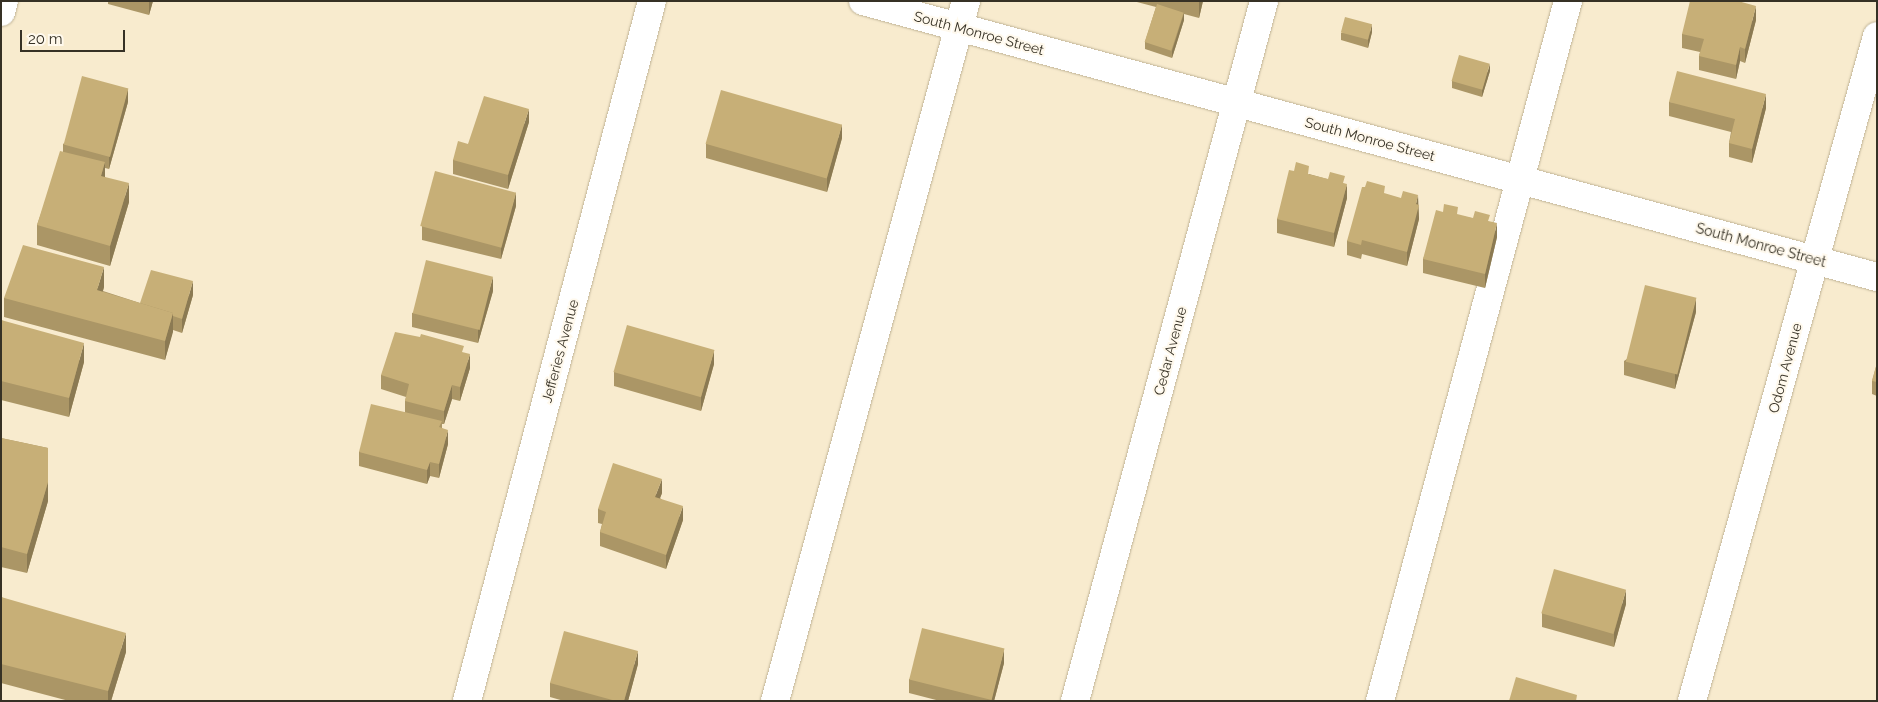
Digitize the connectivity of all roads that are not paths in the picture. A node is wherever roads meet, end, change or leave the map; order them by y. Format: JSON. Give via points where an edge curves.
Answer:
{"nodes":[{"id":1,"x":4,"y":1,"type":"edge"},
{"id":2,"x":652,"y":1,"type":"edge"},
{"id":3,"x":863,"y":1,"type":"edge"},
{"id":4,"x":966,"y":1,"type":"edge"},
{"id":5,"x":1264,"y":1,"type":"edge"},
{"id":6,"x":1568,"y":1,"type":"edge"},
{"id":7,"x":1,"y":12,"type":"edge"},
{"id":8,"x":959,"y":27,"type":"junction"},
{"id":9,"x":1877,"y":36,"type":"edge"},
{"id":10,"x":1238,"y":103,"type":"junction"},
{"id":11,"x":1519,"y":179,"type":"junction"},
{"id":12,"x":1815,"y":260,"type":"junction"},
{"id":13,"x":1877,"y":277,"type":"edge"},
{"id":14,"x":467,"y":701,"type":"edge"},
{"id":15,"x":775,"y":701,"type":"edge"},
{"id":16,"x":1075,"y":701,"type":"edge"},
{"id":17,"x":1380,"y":701,"type":"edge"},
{"id":18,"x":1692,"y":701,"type":"edge"}],
"edges":[{"from":1,"to":7,"type":"street"},
{"from":2,"to":14,"type":"street","name":"Jefferies Avenue"},
{"from":3,"to":8,"type":"street","name":"South Monroe Street"},
{"from":4,"to":8,"type":"street"},
{"from":5,"to":10,"type":"street","name":"Cedar Avenue"},
{"from":6,"to":11,"type":"street"},
{"from":8,"to":10,"type":"street","name":"South Monroe Street"},
{"from":8,"to":15,"type":"street"},
{"from":9,"to":12,"type":"street","name":"Odom Avenue"},
{"from":10,"to":11,"type":"street","name":"South Monroe Street"},
{"from":10,"to":16,"type":"street","name":"Cedar Avenue"},
{"from":11,"to":12,"type":"street","name":"South Monroe Street"},
{"from":11,"to":17,"type":"street"},
{"from":12,"to":13,"type":"street","name":"South Monroe Street"},
{"from":12,"to":18,"type":"street","name":"Odom Avenue"}]}
